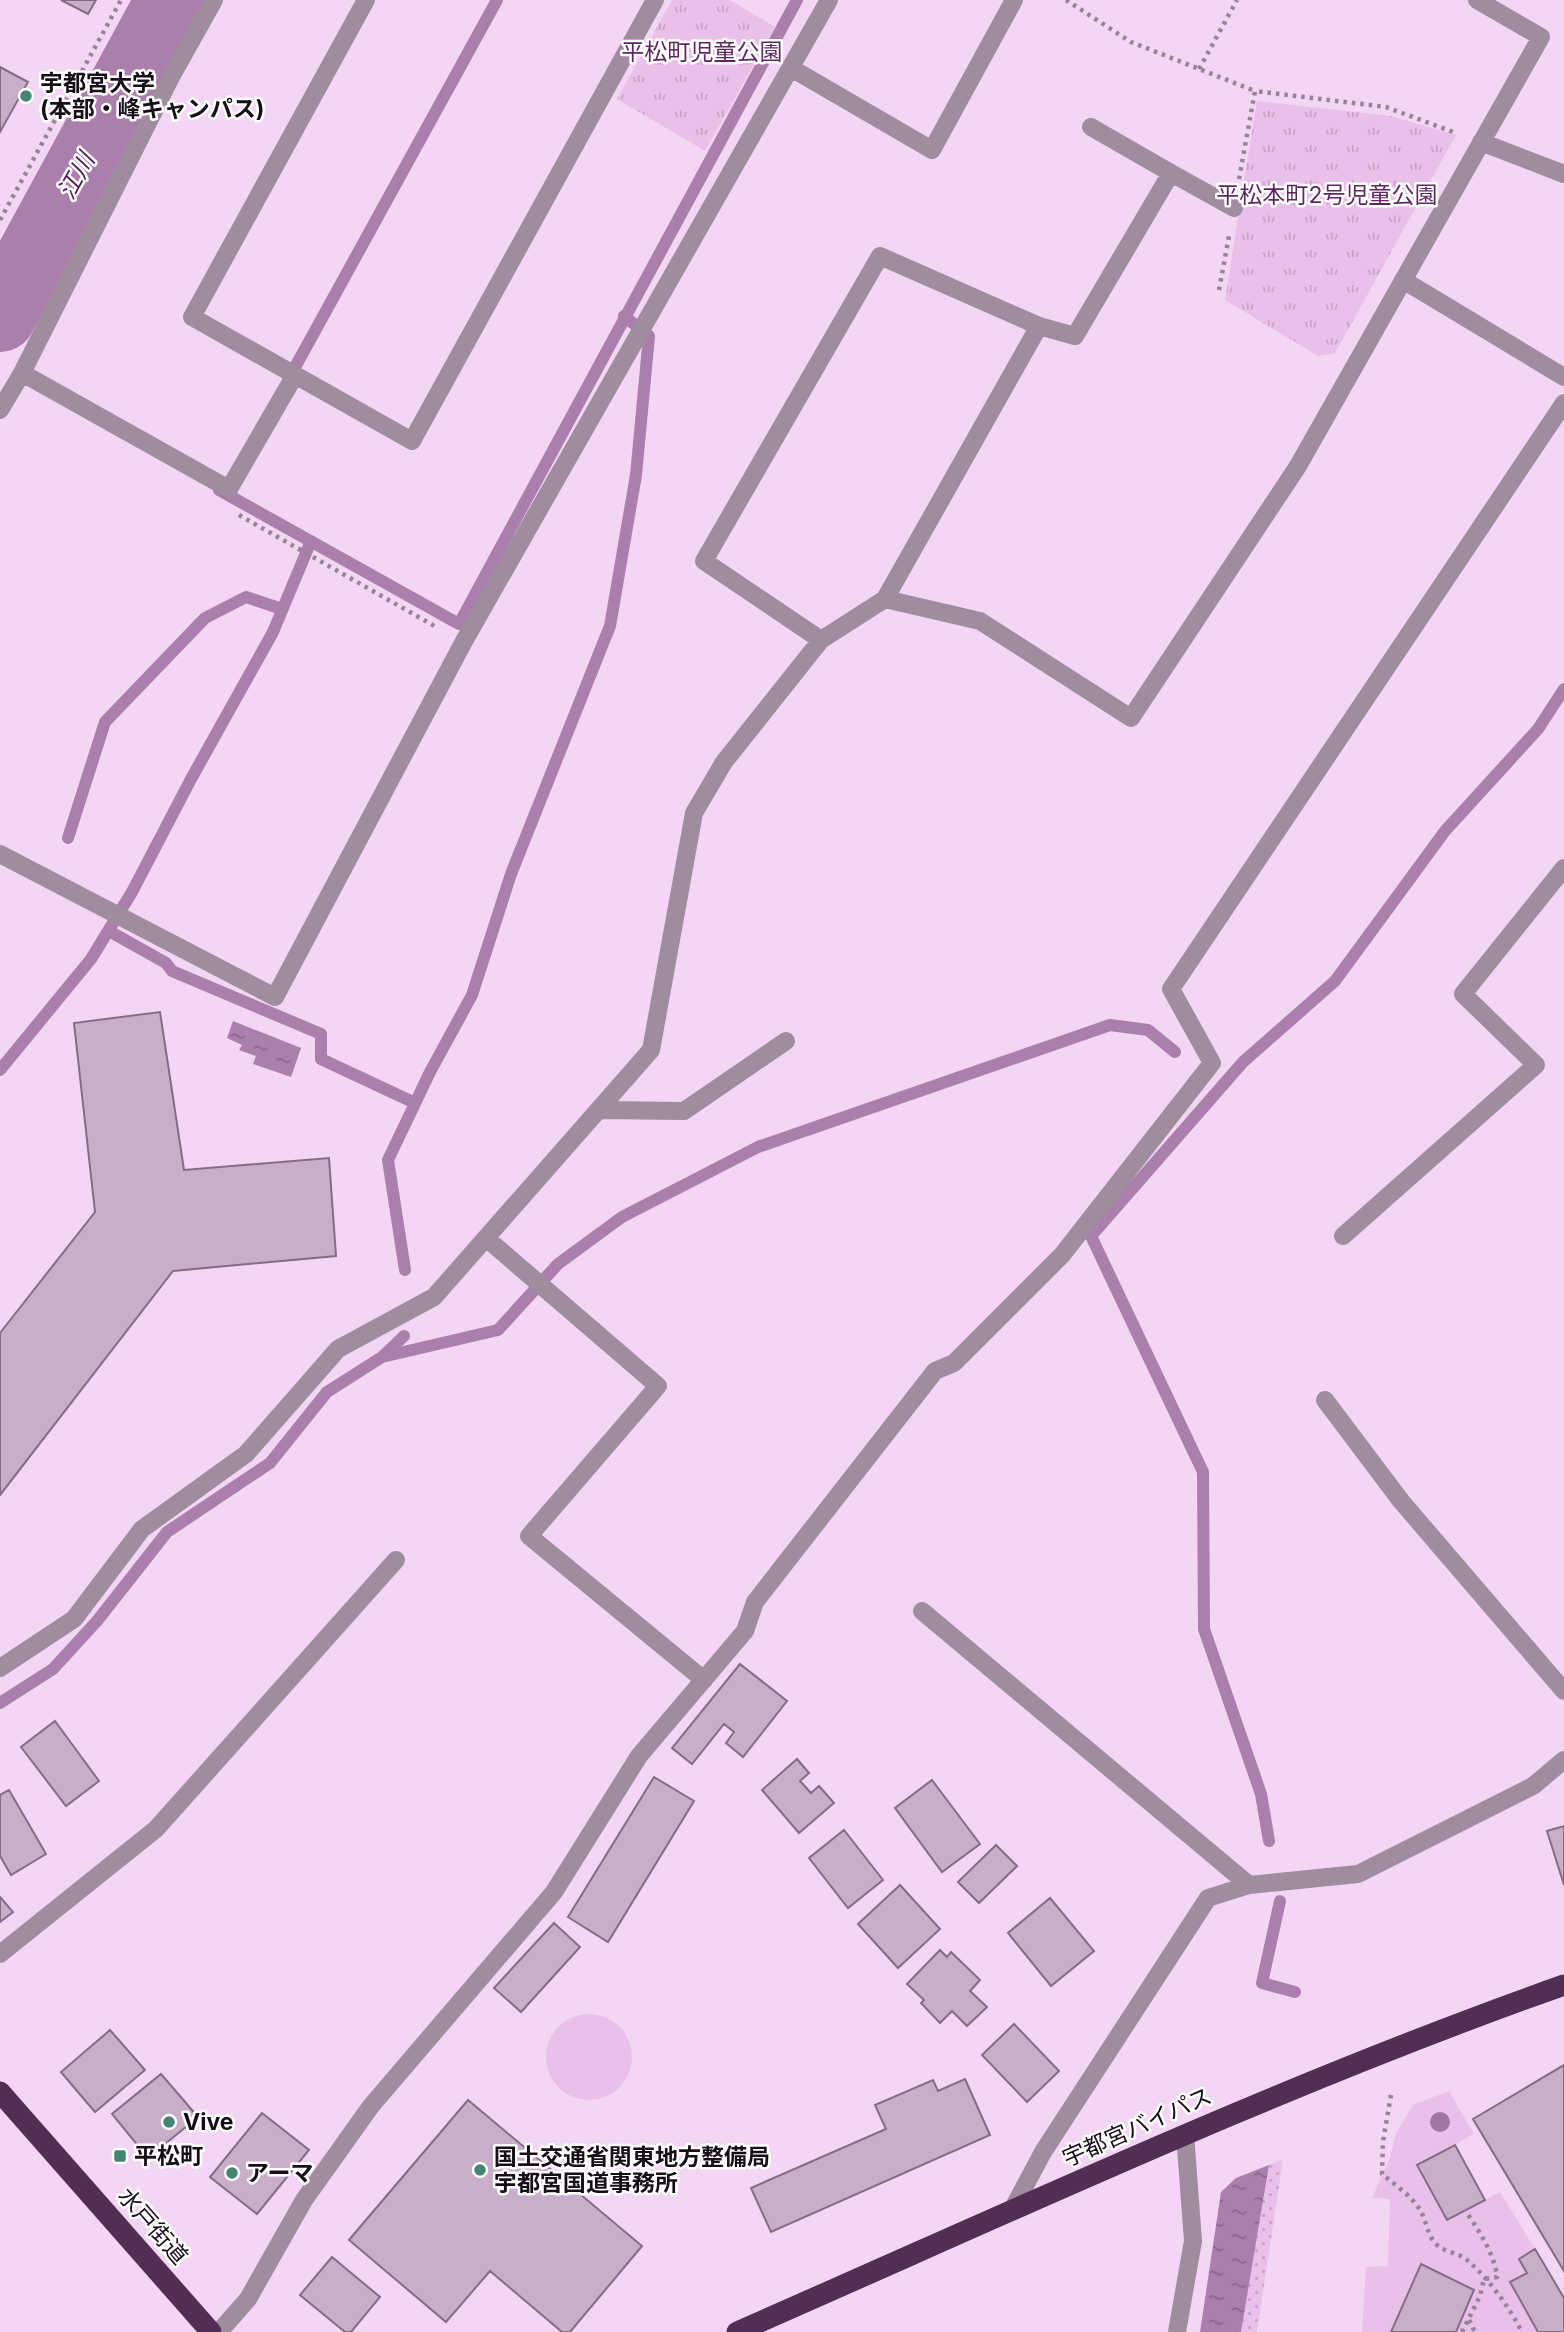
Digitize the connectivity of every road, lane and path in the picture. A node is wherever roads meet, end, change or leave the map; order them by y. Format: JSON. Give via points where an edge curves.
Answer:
{"nodes":[{"id":1,"x":121,"y":0,"type":"edge"},
{"id":2,"x":214,"y":0,"type":"edge"},
{"id":3,"x":366,"y":0,"type":"edge"},
{"id":4,"x":655,"y":0,"type":"edge"},
{"id":5,"x":829,"y":0,"type":"edge"},
{"id":6,"x":1014,"y":0,"type":"edge"},
{"id":7,"x":1066,"y":0,"type":"edge"},
{"id":8,"x":1237,"y":0,"type":"edge"},
{"id":9,"x":1477,"y":0,"type":"edge"},
{"id":10,"x":791,"y":68,"type":"junction"},
{"id":11,"x":1199,"y":69,"type":"junction"},
{"id":12,"x":1255,"y":91,"type":"junction"},
{"id":13,"x":1091,"y":127,"type":"dead end"},
{"id":14,"x":1481,"y":142,"type":"junction"},
{"id":15,"x":1171,"y":173,"type":"junction"},
{"id":16,"x":1564,"y":174,"type":"edge"},
{"id":17,"x":1234,"y":208,"type":"junction"},
{"id":18,"x":0,"y":220,"type":"edge"},
{"id":19,"x":1403,"y":280,"type":"junction"},
{"id":20,"x":1219,"y":290,"type":"dead end"},
{"id":21,"x":1039,"y":326,"type":"junction"},
{"id":22,"x":22,"y":373,"type":"junction"},
{"id":23,"x":295,"y":375,"type":"junction"},
{"id":24,"x":1564,"y":377,"type":"edge"},
{"id":25,"x":2,"y":400,"type":"edge"},
{"id":26,"x":1564,"y":403,"type":"edge"},
{"id":27,"x":885,"y":599,"type":"junction"},
{"id":28,"x":821,"y":640,"type":"junction"},
{"id":29,"x":0,"y":854,"type":"edge"},
{"id":30,"x":1564,"y":868,"type":"edge"},
{"id":31,"x":786,"y":1041,"type":"dead end"},
{"id":32,"x":599,"y":1110,"type":"junction"},
{"id":33,"x":1343,"y":1236,"type":"dead end"},
{"id":34,"x":486,"y":1238,"type":"junction"},
{"id":35,"x":1325,"y":1400,"type":"dead end"},
{"id":36,"x":396,"y":1560,"type":"dead end"},
{"id":37,"x":922,"y":1611,"type":"dead end"},
{"id":38,"x":0,"y":1668,"type":"edge"},
{"id":39,"x":704,"y":1680,"type":"junction"},
{"id":40,"x":1564,"y":1691,"type":"edge"},
{"id":41,"x":1564,"y":1760,"type":"edge"},
{"id":42,"x":1249,"y":1885,"type":"junction"},
{"id":43,"x":0,"y":1954,"type":"edge"},
{"id":44,"x":1564,"y":1985,"type":"edge"},
{"id":45,"x":0,"y":2092,"type":"edge"},
{"id":46,"x":1391,"y":2095,"type":"dead end"},
{"id":47,"x":1185,"y":2134,"type":"junction"},
{"id":48,"x":1465,"y":2210,"type":"dead end"},
{"id":49,"x":1011,"y":2212,"type":"junction"},
{"id":50,"x":1484,"y":2279,"type":"junction"},
{"id":51,"x":1469,"y":2320,"type":"junction"},
{"id":52,"x":211,"y":2332,"type":"edge"},
{"id":53,"x":219,"y":2332,"type":"edge"},
{"id":54,"x":737,"y":2332,"type":"edge"},
{"id":55,"x":1177,"y":2332,"type":"edge"},
{"id":56,"x":1462,"y":2332,"type":"edge"},
{"id":57,"x":1475,"y":2332,"type":"edge"},
{"id":58,"x":1522,"y":2332,"type":"edge"}],
"edges":[{"from":1,"to":18,"type":"path"},
{"from":2,"to":22,"type":"street"},
{"from":3,"to":23,"type":"street","via":[[192,317]]},
{"from":4,"to":23,"type":"street","via":[[412,441]]},
{"from":5,"to":10,"type":"street"},
{"from":6,"to":10,"type":"street","via":[[932,150]]},
{"from":7,"to":11,"type":"path","via":[[1131,42]]},
{"from":8,"to":11,"type":"path"},
{"from":9,"to":14,"type":"street","via":[[1541,37]]},
{"from":10,"to":29,"type":"street","via":[[463,643],[275,997]]},
{"from":11,"to":12,"type":"path"},
{"from":12,"to":14,"type":"path","via":[[1386,107]]},
{"from":12,"to":17,"type":"path"},
{"from":13,"to":15,"type":"street"},
{"from":14,"to":16,"type":"street"},
{"from":14,"to":19,"type":"street"},
{"from":15,"to":17,"type":"street"},
{"from":15,"to":21,"type":"street","via":[[1075,336]]},
{"from":17,"to":20,"type":"path"},
{"from":19,"to":24,"type":"street"},
{"from":19,"to":27,"type":"street","via":[[1298,466],[1131,718],[980,621]]},
{"from":21,"to":27,"type":"street"},
{"from":21,"to":28,"type":"street","via":[[880,256],[704,561]]},
{"from":22,"to":23,"type":"street","via":[[229,489]]},
{"from":22,"to":25,"type":"street"},
{"from":26,"to":39,"type":"street","via":[[1171,989],[1212,1063],[1062,1255],[954,1363],[935,1371],[755,1602],[745,1631]]},
{"from":27,"to":28,"type":"street"},
{"from":28,"to":32,"type":"street","via":[[724,762],[694,813],[651,1050]]},
{"from":30,"to":33,"type":"street","via":[[1463,994],[1536,1065]]},
{"from":31,"to":32,"type":"street","via":[[684,1111]]},
{"from":32,"to":34,"type":"street"},
{"from":34,"to":38,"type":"street","via":[[434,1297],[338,1349],[246,1454],[142,1529],[74,1619]]},
{"from":34,"to":39,"type":"street","via":[[658,1386],[528,1536]]},
{"from":35,"to":40,"type":"street","via":[[1401,1501]]},
{"from":36,"to":43,"type":"street","via":[[156,1829]]},
{"from":37,"to":42,"type":"street"},
{"from":39,"to":53,"type":"street","via":[[639,1756],[554,1892],[364,2117],[304,2200],[248,2299]]},
{"from":41,"to":42,"type":"street","via":[[1533,1786],[1358,1874]]},
{"from":42,"to":49,"type":"street","via":[[1208,1898],[1042,2152]]},
{"from":44,"to":47,"type":"highway","name":"宇都宮バイパス","via":[[1332,2072]]},
{"from":45,"to":52,"type":"highway","name":"水戸街道"},
{"from":46,"to":50,"type":"path","via":[[1382,2174],[1420,2208],[1425,2228],[1437,2244],[1464,2257]]},
{"from":47,"to":49,"type":"highway","name":"宇都宮バイパス"},
{"from":47,"to":55,"type":"street","via":[[1193,2241]]},
{"from":48,"to":50,"type":"path","via":[[1496,2268],[1497,2277]]},
{"from":49,"to":54,"type":"highway","name":"宇都宮バイパス"},
{"from":50,"to":51,"type":"path"},
{"from":50,"to":58,"type":"path","via":[[1508,2306]]},
{"from":51,"to":56,"type":"path"},
{"from":51,"to":57,"type":"path"}]}
